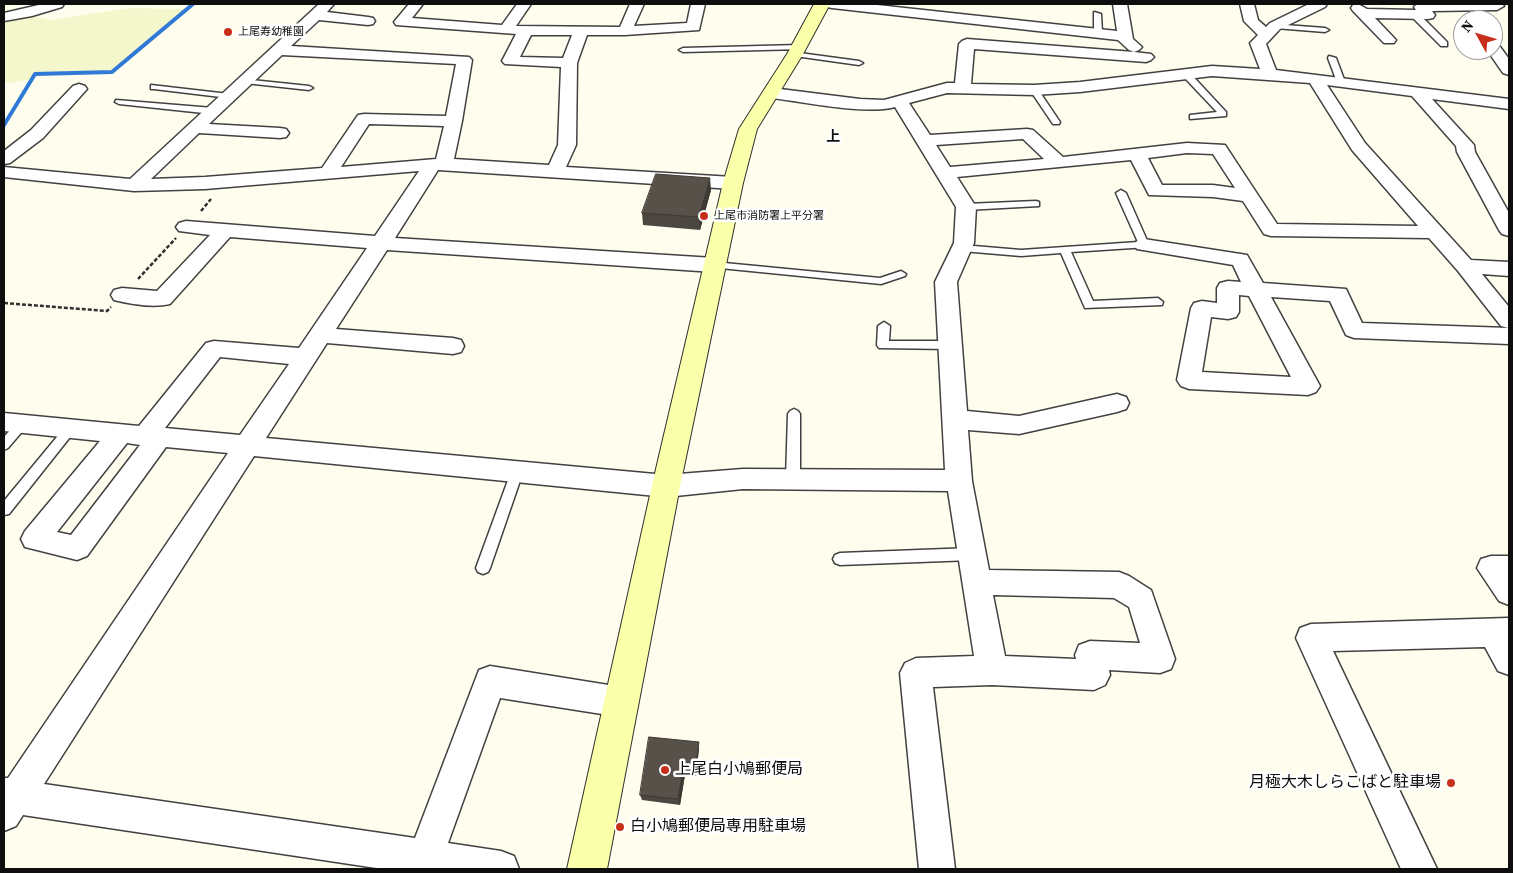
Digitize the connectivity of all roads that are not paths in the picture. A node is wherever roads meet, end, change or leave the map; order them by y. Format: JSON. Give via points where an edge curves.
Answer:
{"nodes":[{"id":1,"x":57,"y":4,"type":"edge"},
{"id":2,"x":327,"y":4,"type":"edge"},
{"id":3,"x":416,"y":4,"type":"edge"},
{"id":4,"x":524,"y":4,"type":"edge"},
{"id":5,"x":637,"y":4,"type":"edge"},
{"id":6,"x":698,"y":4,"type":"edge"},
{"id":7,"x":816,"y":4,"type":"edge"},
{"id":8,"x":822,"y":4,"type":"edge"},
{"id":9,"x":832,"y":4,"type":"edge"},
{"id":10,"x":976,"y":4,"type":"edge"},
{"id":11,"x":1120,"y":4,"type":"edge"},
{"id":12,"x":1247,"y":4,"type":"edge"},
{"id":13,"x":1320,"y":4,"type":"edge"},
{"id":14,"x":1353,"y":4,"type":"edge"},
{"id":15,"x":1495,"y":5,"type":"edge"},
{"id":16,"x":913,"y":8,"type":"edge"},
{"id":17,"x":1365,"y":13,"type":"junction"},
{"id":18,"x":1097,"y":14,"type":"dead end"},
{"id":19,"x":1509,"y":14,"type":"edge"},
{"id":20,"x":314,"y":15,"type":"junction"},
{"id":21,"x":1415,"y":15,"type":"junction"},
{"id":22,"x":4,"y":16,"type":"edge"},
{"id":23,"x":974,"y":19,"type":"junction"},
{"id":24,"x":368,"y":21,"type":"dead end"},
{"id":25,"x":506,"y":30,"type":"junction"},
{"id":26,"x":526,"y":30,"type":"junction"},
{"id":27,"x":1270,"y":30,"type":"junction"},
{"id":28,"x":1325,"y":30,"type":"dead end"},
{"id":29,"x":581,"y":31,"type":"junction"},
{"id":30,"x":625,"y":31,"type":"junction"},
{"id":31,"x":1098,"y":33,"type":"junction"},
{"id":32,"x":1125,"y":36,"type":"junction"},
{"id":33,"x":1389,"y":40,"type":"dead end"},
{"id":34,"x":1444,"y":44,"type":"dead end"},
{"id":35,"x":278,"y":50,"type":"junction"},
{"id":36,"x":684,"y":50,"type":"dead end"},
{"id":37,"x":797,"y":50,"type":"junction"},
{"id":38,"x":1146,"y":57,"type":"junction"},
{"id":39,"x":1332,"y":58,"type":"dead end"},
{"id":40,"x":569,"y":63,"type":"junction"},
{"id":41,"x":859,"y":63,"type":"dead end"},
{"id":42,"x":1177,"y":74,"type":"junction"},
{"id":43,"x":1270,"y":74,"type":"junction"},
{"id":44,"x":1315,"y":78,"type":"junction"},
{"id":45,"x":245,"y":80,"type":"junction"},
{"id":46,"x":1341,"y":82,"type":"junction"},
{"id":47,"x":154,"y":87,"type":"dead end"},
{"id":48,"x":309,"y":88,"type":"dead end"},
{"id":49,"x":962,"y":88,"type":"junction"},
{"id":50,"x":79,"y":89,"type":"dead end"},
{"id":51,"x":1034,"y":90,"type":"junction"},
{"id":52,"x":1417,"y":92,"type":"junction"},
{"id":53,"x":772,"y":93,"type":"junction"},
{"id":54,"x":229,"y":96,"type":"junction"},
{"id":55,"x":119,"y":102,"type":"dead end"},
{"id":56,"x":900,"y":102,"type":"junction"},
{"id":57,"x":1504,"y":103,"type":"edge"},
{"id":58,"x":213,"y":111,"type":"junction"},
{"id":59,"x":1193,"y":117,"type":"dead end"},
{"id":60,"x":454,"y":121,"type":"junction"},
{"id":61,"x":1056,"y":122,"type":"dead end"},
{"id":62,"x":1509,"y":123,"type":"edge"},
{"id":63,"x":195,"y":128,"type":"junction"},
{"id":64,"x":280,"y":133,"type":"dead end"},
{"id":65,"x":923,"y":141,"type":"junction"},
{"id":66,"x":1137,"y":154,"type":"junction"},
{"id":67,"x":4,"y":159,"type":"edge"},
{"id":68,"x":1059,"y":163,"type":"junction"},
{"id":69,"x":438,"y":164,"type":"junction"},
{"id":70,"x":555,"y":171,"type":"junction"},
{"id":71,"x":4,"y":172,"type":"edge"},
{"id":72,"x":328,"y":173,"type":"junction"},
{"id":73,"x":943,"y":173,"type":"junction"},
{"id":74,"x":733,"y":183,"type":"junction"},
{"id":75,"x":134,"y":185,"type":"junction"},
{"id":76,"x":1122,"y":193,"type":"dead end"},
{"id":77,"x":1250,"y":196,"type":"junction"},
{"id":78,"x":1036,"y":204,"type":"dead end"},
{"id":79,"x":966,"y":207,"type":"junction"},
{"id":80,"x":186,"y":227,"type":"road end"},
{"id":81,"x":225,"y":230,"type":"junction"},
{"id":82,"x":1509,"y":230,"type":"edge"},
{"id":83,"x":1434,"y":232,"type":"junction"},
{"id":84,"x":381,"y":243,"type":"junction"},
{"id":85,"x":1144,"y":246,"type":"junction"},
{"id":86,"x":962,"y":248,"type":"junction"},
{"id":87,"x":1064,"y":250,"type":"junction"},
{"id":88,"x":714,"y":265,"type":"junction"},
{"id":89,"x":1465,"y":266,"type":"junction"},
{"id":90,"x":1509,"y":269,"type":"edge"},
{"id":91,"x":901,"y":274,"type":"dead end"},
{"id":92,"x":1256,"y":290,"type":"junction"},
{"id":93,"x":122,"y":295,"type":"road end"},
{"id":94,"x":1158,"y":302,"type":"dead end"},
{"id":95,"x":1509,"y":321,"type":"edge"},
{"id":96,"x":884,"y":326,"type":"dead end"},
{"id":97,"x":320,"y":335,"type":"junction"},
{"id":98,"x":1509,"y":336,"type":"edge"},
{"id":99,"x":950,"y":345,"type":"junction"},
{"id":100,"x":453,"y":346,"type":"dead end"},
{"id":101,"x":306,"y":357,"type":"junction"},
{"id":102,"x":1117,"y":403,"type":"dead end"},
{"id":103,"x":794,"y":414,"type":"dead end"},
{"id":104,"x":954,"y":419,"type":"junction"},
{"id":105,"x":13,"y":423,"type":"edge"},
{"id":106,"x":70,"y":429,"type":"junction"},
{"id":107,"x":142,"y":435,"type":"junction"},
{"id":108,"x":4,"y":444,"type":"edge"},
{"id":109,"x":247,"y":446,"type":"junction"},
{"id":110,"x":517,"y":472,"type":"junction"},
{"id":111,"x":793,"y":479,"type":"junction"},
{"id":112,"x":959,"y":481,"type":"junction"},
{"id":113,"x":666,"y":486,"type":"junction"},
{"id":114,"x":4,"y":510,"type":"edge"},
{"id":115,"x":840,"y":559,"type":"dead end"},
{"id":116,"x":483,"y":568,"type":"dead end"},
{"id":117,"x":974,"y":568,"type":"junction"},
{"id":118,"x":1509,"y":568,"type":"edge"},
{"id":119,"x":1509,"y":592,"type":"edge"},
{"id":120,"x":1501,"y":633,"type":"edge"},
{"id":121,"x":1509,"y":661,"type":"edge"},
{"id":122,"x":992,"y":670,"type":"junction"},
{"id":123,"x":621,"y":702,"type":"junction"},
{"id":124,"x":8,"y":802,"type":"edge"},
{"id":125,"x":425,"y":858,"type":"junction"},
{"id":126,"x":501,"y":869,"type":"edge"},
{"id":127,"x":587,"y":869,"type":"edge"},
{"id":128,"x":937,"y":869,"type":"edge"},
{"id":129,"x":1419,"y":869,"type":"edge"}],
"edges":[{"from":1,"to":22,"type":"street"},
{"from":2,"to":20,"type":"street"},
{"from":3,"to":25,"type":"street","via":[[402,22]]},
{"from":4,"to":25,"type":"street"},
{"from":5,"to":30,"type":"street"},
{"from":6,"to":30,"type":"street","via":[[694,27]]},
{"from":7,"to":8,"type":"street"},
{"from":8,"to":37,"type":"street"},
{"from":9,"to":16,"type":"street"},
{"from":10,"to":23,"type":"street"},
{"from":11,"to":32,"type":"street"},
{"from":12,"to":27,"type":"street","via":[[1251,21]]},
{"from":13,"to":27,"type":"street"},
{"from":14,"to":17,"type":"street"},
{"from":15,"to":19,"type":"street"},
{"from":15,"to":21,"type":"street","via":[[1421,7],[1428,15]]},
{"from":16,"to":23,"type":"street"},
{"from":17,"to":21,"type":"street"},
{"from":17,"to":33,"type":"street"},
{"from":18,"to":31,"type":"lane"},
{"from":20,"to":24,"type":"street"},
{"from":20,"to":35,"type":"street"},
{"from":21,"to":34,"type":"lane"},
{"from":23,"to":31,"type":"street"},
{"from":25,"to":26,"type":"street"},
{"from":26,"to":29,"type":"street"},
{"from":26,"to":40,"type":"street","via":[[510,61]]},
{"from":27,"to":28,"type":"lane"},
{"from":27,"to":43,"type":"street","via":[[1258,43]]},
{"from":29,"to":30,"type":"street"},
{"from":29,"to":40,"type":"street"},
{"from":31,"to":32,"type":"street"},
{"from":32,"to":38,"type":"street","via":[[1126,41]]},
{"from":35,"to":45,"type":"street"},
{"from":35,"to":60,"type":"street","via":[[464,60]]},
{"from":36,"to":37,"type":"lane"},
{"from":37,"to":41,"type":"lane"},
{"from":37,"to":53,"type":"street"},
{"from":38,"to":42,"type":"street"},
{"from":38,"to":49,"type":"street","via":[[967,44]]},
{"from":39,"to":46,"type":"lane"},
{"from":40,"to":70,"type":"street","via":[[567,145]]},
{"from":42,"to":43,"type":"street","via":[[1212,71]]},
{"from":42,"to":51,"type":"street"},
{"from":42,"to":59,"type":"lane","via":[[1223,114]]},
{"from":43,"to":44,"type":"street"},
{"from":44,"to":46,"type":"street"},
{"from":44,"to":83,"type":"street","via":[[1358,146]]},
{"from":45,"to":48,"type":"lane"},
{"from":45,"to":54,"type":"street"},
{"from":46,"to":52,"type":"street"},
{"from":47,"to":54,"type":"lane"},
{"from":49,"to":51,"type":"street"},
{"from":49,"to":56,"type":"street","via":[[929,92]]},
{"from":50,"to":67,"type":"street","via":[[37,134]]},
{"from":51,"to":61,"type":"lane"},
{"from":52,"to":57,"type":"street"},
{"from":52,"to":82,"type":"street","via":[[1465,145]]},
{"from":53,"to":56,"type":"street","via":[[860,104]]},
{"from":53,"to":74,"type":"street","via":[[748,129]]},
{"from":54,"to":58,"type":"street"},
{"from":55,"to":58,"type":"lane"},
{"from":56,"to":65,"type":"street"},
{"from":57,"to":62,"type":"street"},
{"from":58,"to":63,"type":"street"},
{"from":60,"to":69,"type":"street"},
{"from":60,"to":72,"type":"street","via":[[364,119]]},
{"from":63,"to":64,"type":"street"},
{"from":63,"to":75,"type":"street"},
{"from":65,"to":68,"type":"street","via":[[1027,134]]},
{"from":65,"to":73,"type":"street"},
{"from":66,"to":68,"type":"street"},
{"from":66,"to":77,"type":"street","via":[[1156,191],[1213,191]]},
{"from":66,"to":77,"type":"street","via":[[1187,148],[1219,149]]},
{"from":68,"to":73,"type":"street"},
{"from":69,"to":70,"type":"street"},
{"from":69,"to":72,"type":"street"},
{"from":69,"to":84,"type":"street"},
{"from":70,"to":74,"type":"street"},
{"from":71,"to":75,"type":"street"},
{"from":72,"to":75,"type":"street","via":[[227,182]]},
{"from":73,"to":79,"type":"street"},
{"from":74,"to":88,"type":"street"},
{"from":76,"to":85,"type":"lane"},
{"from":77,"to":83,"type":"street","via":[[1271,230]]},
{"from":78,"to":79,"type":"lane"},
{"from":79,"to":86,"type":"street"},
{"from":80,"to":81,"type":"street"},
{"from":81,"to":84,"type":"street"},
{"from":81,"to":93,"type":"street","via":[[162,299]]},
{"from":83,"to":89,"type":"street"},
{"from":84,"to":88,"type":"street"},
{"from":84,"to":97,"type":"street"},
{"from":85,"to":87,"type":"lane"},
{"from":85,"to":92,"type":"street","via":[[1240,260]]},
{"from":86,"to":87,"type":"lane","via":[[1021,253]]},
{"from":86,"to":99,"type":"street","via":[[946,282]]},
{"from":87,"to":94,"type":"lane","via":[[1090,306]]},
{"from":88,"to":91,"type":"lane","via":[[881,281]]},
{"from":88,"to":113,"type":"street"},
{"from":89,"to":90,"type":"street"},
{"from":89,"to":95,"type":"street"},
{"from":92,"to":92,"type":"street","via":[[1308,386],[1189,380],[1202,308],[1228,312],[1228,288]]},
{"from":92,"to":98,"type":"street","via":[[1338,294],[1354,330]]},
{"from":96,"to":99,"type":"lane","via":[[883,345]]},
{"from":97,"to":100,"type":"street"},
{"from":97,"to":101,"type":"street"},
{"from":99,"to":104,"type":"street"},
{"from":101,"to":107,"type":"street","via":[[214,349]]},
{"from":101,"to":109,"type":"street"},
{"from":102,"to":104,"type":"street","via":[[1019,425]]},
{"from":103,"to":111,"type":"lane"},
{"from":104,"to":112,"type":"street"},
{"from":105,"to":106,"type":"street"},
{"from":105,"to":108,"type":"lane"},
{"from":106,"to":107,"type":"street"},
{"from":106,"to":114,"type":"lane"},
{"from":107,"to":109,"type":"street"},
{"from":109,"to":110,"type":"street"},
{"from":109,"to":124,"type":"street"},
{"from":110,"to":113,"type":"street"},
{"from":110,"to":116,"type":"lane"},
{"from":111,"to":112,"type":"street"},
{"from":111,"to":113,"type":"street","via":[[743,479]]},
{"from":112,"to":117,"type":"street"},
{"from":113,"to":123,"type":"street"},
{"from":115,"to":117,"type":"lane"},
{"from":117,"to":122,"type":"street"},
{"from":117,"to":122,"type":"street","via":[[1119,585],[1141,599],[1160,660],[1090,656],[1094,676]]},
{"from":118,"to":119,"type":"street","via":[[1491,568]]},
{"from":120,"to":121,"type":"street"},
{"from":120,"to":129,"type":"street","via":[[1311,638]]},
{"from":122,"to":128,"type":"street","via":[[916,673]]},
{"from":123,"to":125,"type":"street","via":[[490,681]]},
{"from":123,"to":127,"type":"street"},
{"from":124,"to":125,"type":"street"},
{"from":125,"to":126,"type":"street"}]}
